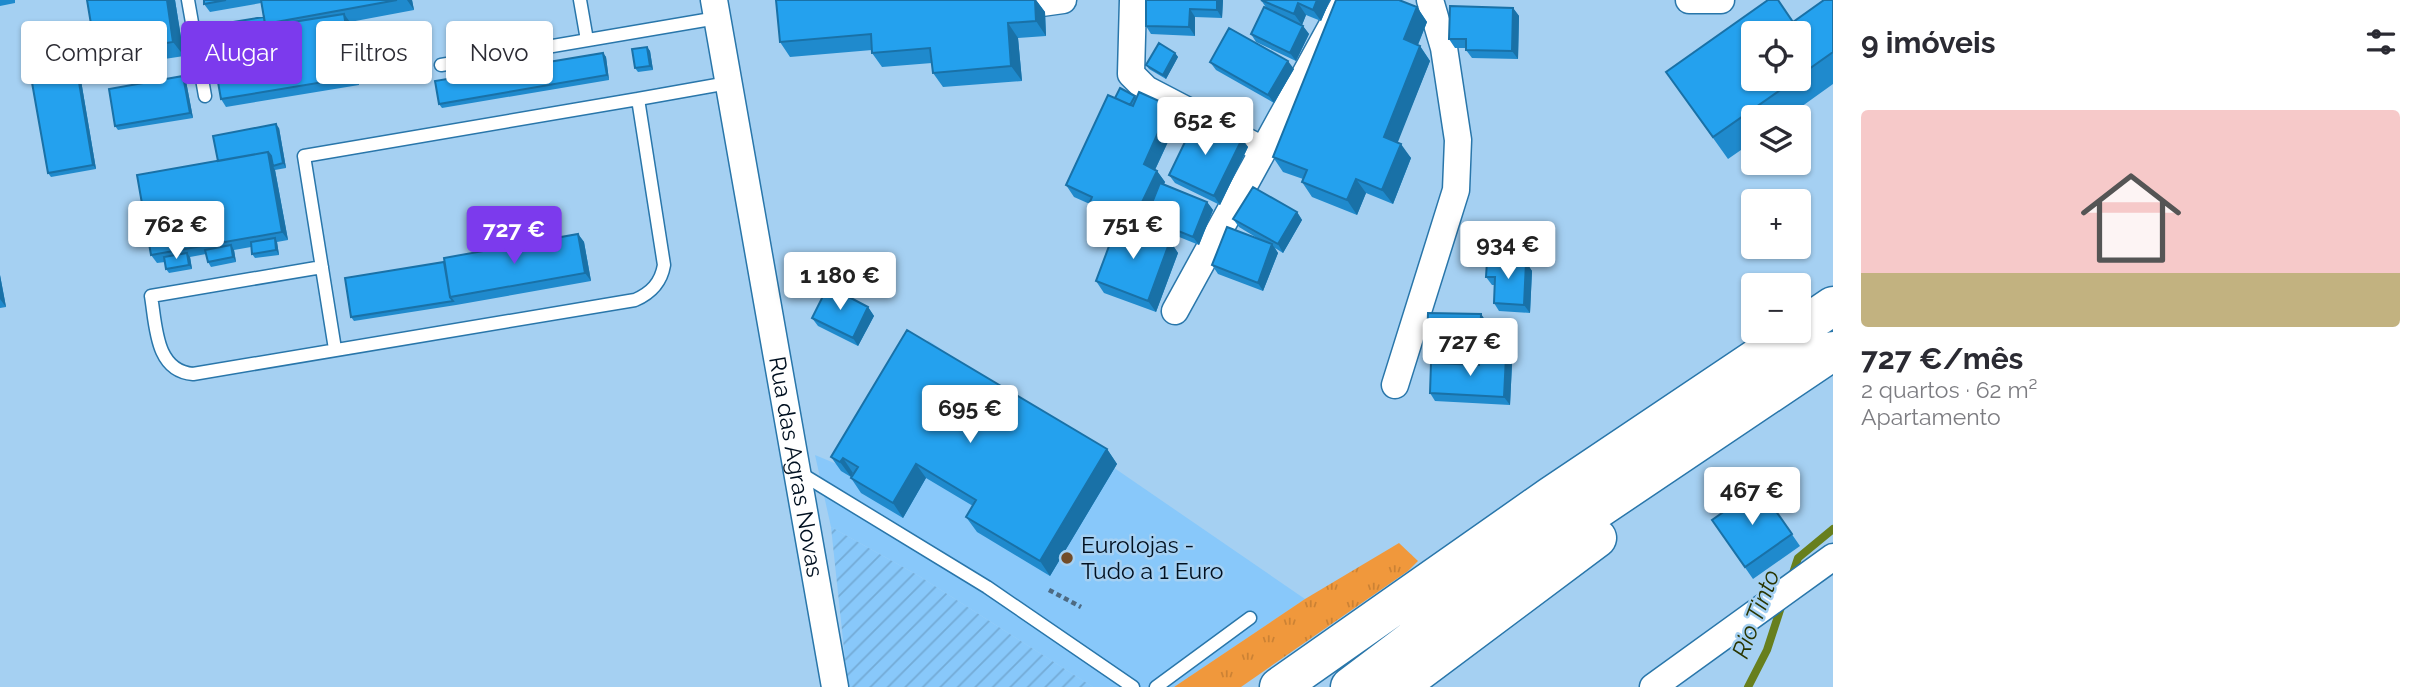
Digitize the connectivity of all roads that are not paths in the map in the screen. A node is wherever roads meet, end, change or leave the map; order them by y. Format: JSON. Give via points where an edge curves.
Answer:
{"nodes":[{"id":1,"x":188,"y":0,"type":"edge"},
{"id":2,"x":580,"y":0,"type":"edge"},
{"id":3,"x":1063,"y":0,"type":"edge"},
{"id":4,"x":1133,"y":0,"type":"edge"},
{"id":5,"x":1346,"y":0,"type":"edge"},
{"id":6,"x":1430,"y":0,"type":"edge"},
{"id":7,"x":1689,"y":0,"type":"edge"},
{"id":8,"x":1721,"y":0,"type":"edge"},
{"id":9,"x":1020,"y":6,"type":"edge"},
{"id":10,"x":715,"y":9,"type":"edge"},
{"id":11,"x":587,"y":40,"type":"junction"},
{"id":12,"x":441,"y":65,"type":"dead end"},
{"id":13,"x":728,"y":83,"type":"junction"},
{"id":14,"x":205,"y":96,"type":"dead end"},
{"id":15,"x":638,"y":99,"type":"junction"},
{"id":16,"x":1263,"y":150,"type":"junction"},
{"id":17,"x":322,"y":267,"type":"junction"},
{"id":18,"x":1833,"y":306,"type":"edge"},
{"id":19,"x":1174,"y":311,"type":"dead end"},
{"id":20,"x":1811,"y":321,"type":"edge"},
{"id":21,"x":1779,"y":343,"type":"edge"},
{"id":22,"x":335,"y":349,"type":"junction"},
{"id":23,"x":1833,"y":351,"type":"edge"},
{"id":24,"x":1395,"y":385,"type":"dead end"},
{"id":25,"x":1656,"y":470,"type":"junction"},
{"id":26,"x":797,"y":471,"type":"junction"},
{"id":27,"x":1833,"y":557,"type":"edge"},
{"id":28,"x":1250,"y":618,"type":"dead end"},
{"id":29,"x":835,"y":687,"type":"edge"},
{"id":30,"x":1133,"y":687,"type":"edge"},
{"id":31,"x":1156,"y":687,"type":"edge"},
{"id":32,"x":1279,"y":687,"type":"edge"},
{"id":33,"x":1350,"y":687,"type":"edge"},
{"id":34,"x":1398,"y":687,"type":"edge"},
{"id":35,"x":1653,"y":687,"type":"edge"}],
"edges":[{"from":1,"to":14,"type":"lane"},
{"from":2,"to":11,"type":"lane"},
{"from":3,"to":9,"type":"street"},
{"from":4,"to":16,"type":"street","via":[[1131,74],[1146,89]]},
{"from":5,"to":16,"type":"street"},
{"from":6,"to":24,"type":"street","via":[[1444,48],[1458,140],[1456,190]]},
{"from":7,"to":8,"type":"street"},
{"from":10,"to":11,"type":"lane"},
{"from":10,"to":13,"type":"street","name":"Rua das Agras Novas"},
{"from":11,"to":12,"type":"lane"},
{"from":13,"to":15,"type":"lane"},
{"from":13,"to":26,"type":"street","name":"Rua das Agras Novas"},
{"from":15,"to":17,"type":"lane","via":[[304,156]]},
{"from":15,"to":22,"type":"lane","via":[[664,257],[660,280],[651,292],[635,300]]},
{"from":16,"to":19,"type":"street"},
{"from":17,"to":22,"type":"lane"},
{"from":17,"to":22,"type":"lane","via":[[151,296],[163,354],[181,371],[193,374]]},
{"from":18,"to":20,"type":"highway"},
{"from":21,"to":32,"type":"highway"},
{"from":23,"to":25,"type":"highway"},
{"from":25,"to":33,"type":"highway","via":[[1485,585]]},
{"from":25,"to":34,"type":"highway","via":[[1592,543]]},
{"from":26,"to":29,"type":"street","name":"Rua das Agras Novas"},
{"from":26,"to":30,"type":"lane","via":[[987,587]]},
{"from":27,"to":35,"type":"street"},
{"from":28,"to":31,"type":"lane"}]}
